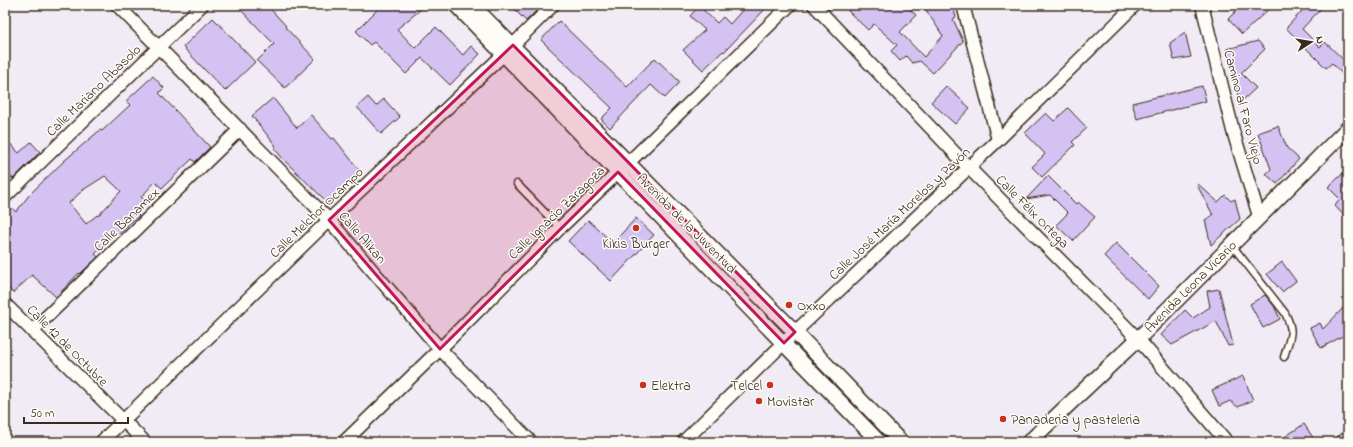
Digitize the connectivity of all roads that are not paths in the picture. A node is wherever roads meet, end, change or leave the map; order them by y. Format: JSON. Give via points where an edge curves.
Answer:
{"nodes":[{"id":1,"x":117,"y":5,"type":"edge"},
{"id":2,"x":202,"y":5,"type":"edge"},
{"id":3,"x":456,"y":5,"type":"edge"},
{"id":4,"x":472,"y":5,"type":"edge"},
{"id":5,"x":553,"y":5,"type":"edge"},
{"id":6,"x":790,"y":5,"type":"edge"},
{"id":7,"x":814,"y":5,"type":"edge"},
{"id":8,"x":963,"y":5,"type":"edge"},
{"id":9,"x":1135,"y":5,"type":"edge"},
{"id":10,"x":1202,"y":5,"type":"edge"},
{"id":11,"x":159,"y":46,"type":"junction"},
{"id":12,"x":508,"y":50,"type":"junction"},
{"id":13,"x":1348,"y":128,"type":"edge"},
{"id":14,"x":240,"y":129,"type":"junction"},
{"id":15,"x":998,"y":140,"type":"junction"},
{"id":16,"x":623,"y":168,"type":"junction"},
{"id":17,"x":969,"y":168,"type":"junction"},
{"id":18,"x":517,"y":184,"type":"dead end"},
{"id":19,"x":5,"y":197,"type":"edge"},
{"id":20,"x":1259,"y":216,"type":"junction"},
{"id":21,"x":329,"y":220,"type":"junction"},
{"id":22,"x":560,"y":228,"type":"junction"},
{"id":23,"x":1231,"y":244,"type":"junction"},
{"id":24,"x":5,"y":304,"type":"edge"},
{"id":25,"x":32,"y":331,"type":"junction"},
{"id":26,"x":795,"y":332,"type":"junction"},
{"id":27,"x":1138,"y":339,"type":"junction"},
{"id":28,"x":784,"y":343,"type":"junction"},
{"id":29,"x":440,"y":349,"type":"junction"},
{"id":30,"x":1284,"y":356,"type":"dead end"},
{"id":31,"x":123,"y":420,"type":"junction"},
{"id":32,"x":1348,"y":437,"type":"edge"},
{"id":33,"x":101,"y":442,"type":"edge"},
{"id":34,"x":145,"y":442,"type":"edge"},
{"id":35,"x":344,"y":442,"type":"edge"},
{"id":36,"x":531,"y":442,"type":"edge"},
{"id":37,"x":683,"y":442,"type":"edge"},
{"id":38,"x":879,"y":442,"type":"edge"},
{"id":39,"x":901,"y":442,"type":"edge"},
{"id":40,"x":1029,"y":442,"type":"edge"},
{"id":41,"x":1227,"y":442,"type":"edge"},
{"id":42,"x":1342,"y":442,"type":"edge"}],
"edges":[{"from":1,"to":11,"type":"street","name":"Calle Alikan"},
{"from":2,"to":11,"type":"street","name":"Calle Mariano Abasolo"},
{"from":3,"to":12,"type":"street","name":"Avenida de la Juventud"},
{"from":4,"to":12,"type":"street","name":"Avenida de la Juventud"},
{"from":5,"to":12,"type":"street","name":"Calle Melchor Ocampo"},
{"from":6,"to":16,"type":"street","name":"Calle Ignacio Zaragoza"},
{"from":7,"to":17,"type":"street","name":"Calle Félix Ortega"},
{"from":8,"to":15,"type":"street"},
{"from":9,"to":15,"type":"street","name":"Calle José María Morelos y Pavón"},
{"from":10,"to":20,"type":"street","name":"Camino al Faro Viejo","via":[[1230,117]]},
{"from":11,"to":14,"type":"street","name":"Calle Alikan"},
{"from":11,"to":19,"type":"street","name":"Calle Mariano Abasolo"},
{"from":12,"to":16,"type":"street","name":"Avenida de la Juventud"},
{"from":12,"to":21,"type":"street","name":"Calle Melchor Ocampo"},
{"from":13,"to":20,"type":"street","name":"Avenida Leona Vicario"},
{"from":14,"to":21,"type":"street","name":"Calle Alikan"},
{"from":14,"to":25,"type":"street","name":"Calle Banamex"},
{"from":15,"to":17,"type":"street","name":"Calle José María Morelos y Pavón"},
{"from":16,"to":22,"type":"street","name":"Calle Ignacio Zaragoza"},
{"from":16,"to":26,"type":"street","name":"Avenida de la Juventud"},
{"from":16,"to":28,"type":"street","name":"Avenida de la Juventud"},
{"from":17,"to":26,"type":"street","name":"Calle José María Morelos y Pavón"},
{"from":17,"to":27,"type":"street","name":"Calle Félix Ortega"},
{"from":18,"to":22,"type":"lane"},
{"from":20,"to":23,"type":"street","name":"Avenida Leona Vicario"},
{"from":21,"to":29,"type":"street","name":"Calle Alikan"},
{"from":21,"to":31,"type":"street","name":"Calle Melchor Ocampo"},
{"from":22,"to":29,"type":"street","name":"Calle Ignacio Zaragoza"},
{"from":23,"to":27,"type":"street","name":"Avenida Leona Vicario"},
{"from":23,"to":30,"type":"lane","via":[[1281,307],[1290,324],[1292,330]]},
{"from":24,"to":25,"type":"street","name":"Calle 12 de Octubre"},
{"from":25,"to":31,"type":"street","name":"Calle 12 de Octubre"},
{"from":26,"to":28,"type":"street","name":"Calle José María Morelos y Pavón"},
{"from":26,"to":39,"type":"street","name":"Avenida de la Juventud"},
{"from":27,"to":40,"type":"street","name":"Avenida Leona Vicario"},
{"from":27,"to":41,"type":"street","name":"Calle Félix Ortega"},
{"from":28,"to":37,"type":"street","name":"Calle José María Morelos y Pavón"},
{"from":28,"to":38,"type":"street","name":"Avenida de la Juventud"},
{"from":29,"to":35,"type":"street","name":"Calle Ignacio Zaragoza"},
{"from":29,"to":36,"type":"street","name":"Calle Alikan"},
{"from":31,"to":33,"type":"street","name":"Calle Melchor Ocampo"},
{"from":31,"to":34,"type":"street","name":"Calle 12 de Octubre"},
{"from":32,"to":42,"type":"street"}]}
